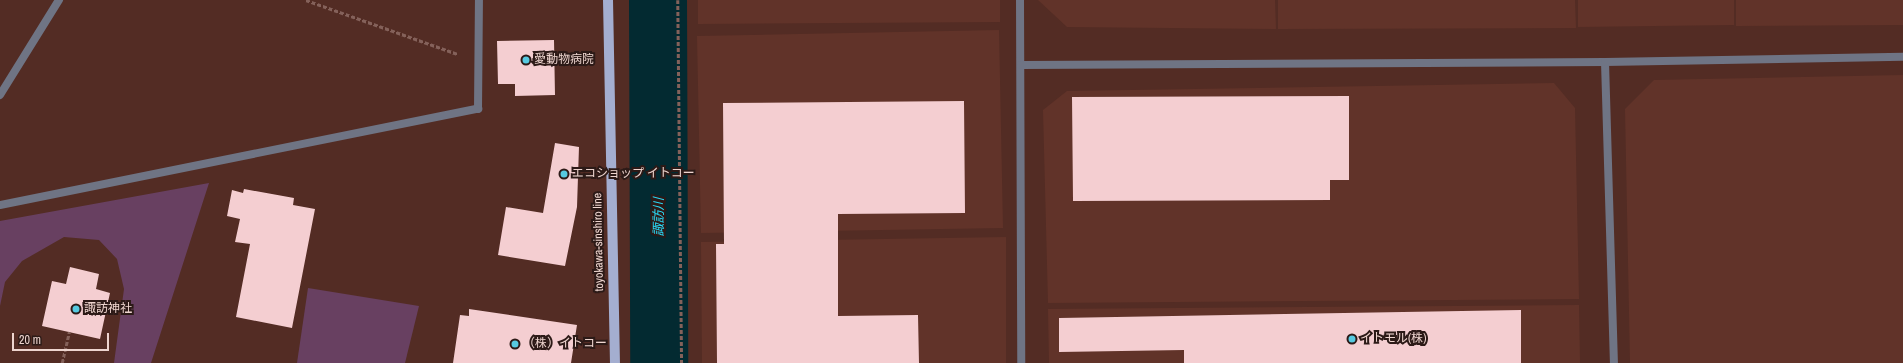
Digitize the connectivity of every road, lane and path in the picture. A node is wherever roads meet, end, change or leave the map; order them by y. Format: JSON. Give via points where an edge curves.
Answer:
{"nodes":[{"id":1,"x":59,"y":0,"type":"edge"},
{"id":2,"x":306,"y":0,"type":"edge"},
{"id":3,"x":479,"y":0,"type":"edge"},
{"id":4,"x":608,"y":0,"type":"edge"},
{"id":5,"x":678,"y":0,"type":"edge"},
{"id":6,"x":1020,"y":0,"type":"edge"},
{"id":7,"x":1903,"y":57,"type":"edge"},
{"id":8,"x":479,"y":62,"type":"junction"},
{"id":9,"x":1605,"y":62,"type":"junction"},
{"id":10,"x":1021,"y":65,"type":"junction"},
{"id":11,"x":0,"y":95,"type":"edge"},
{"id":12,"x":0,"y":205,"type":"edge"},
{"id":13,"x":69,"y":332,"type":"dead end"},
{"id":14,"x":62,"y":363,"type":"edge"},
{"id":15,"x":615,"y":363,"type":"edge"},
{"id":16,"x":682,"y":363,"type":"edge"},
{"id":17,"x":1021,"y":363,"type":"edge"},
{"id":18,"x":1614,"y":363,"type":"edge"}],
"edges":[{"from":1,"to":11,"type":"street"},
{"from":2,"to":8,"type":"path"},
{"from":3,"to":8,"type":"street"},
{"from":4,"to":15,"type":"main road","name":"toyokawa-sinshiro line"},
{"from":5,"to":16,"type":"path"},
{"from":6,"to":10,"type":"street"},
{"from":7,"to":9,"type":"street"},
{"from":8,"to":12,"type":"street","via":[[478,109]]},
{"from":9,"to":10,"type":"street"},
{"from":9,"to":18,"type":"street"},
{"from":10,"to":17,"type":"street"},
{"from":13,"to":14,"type":"path"}]}
